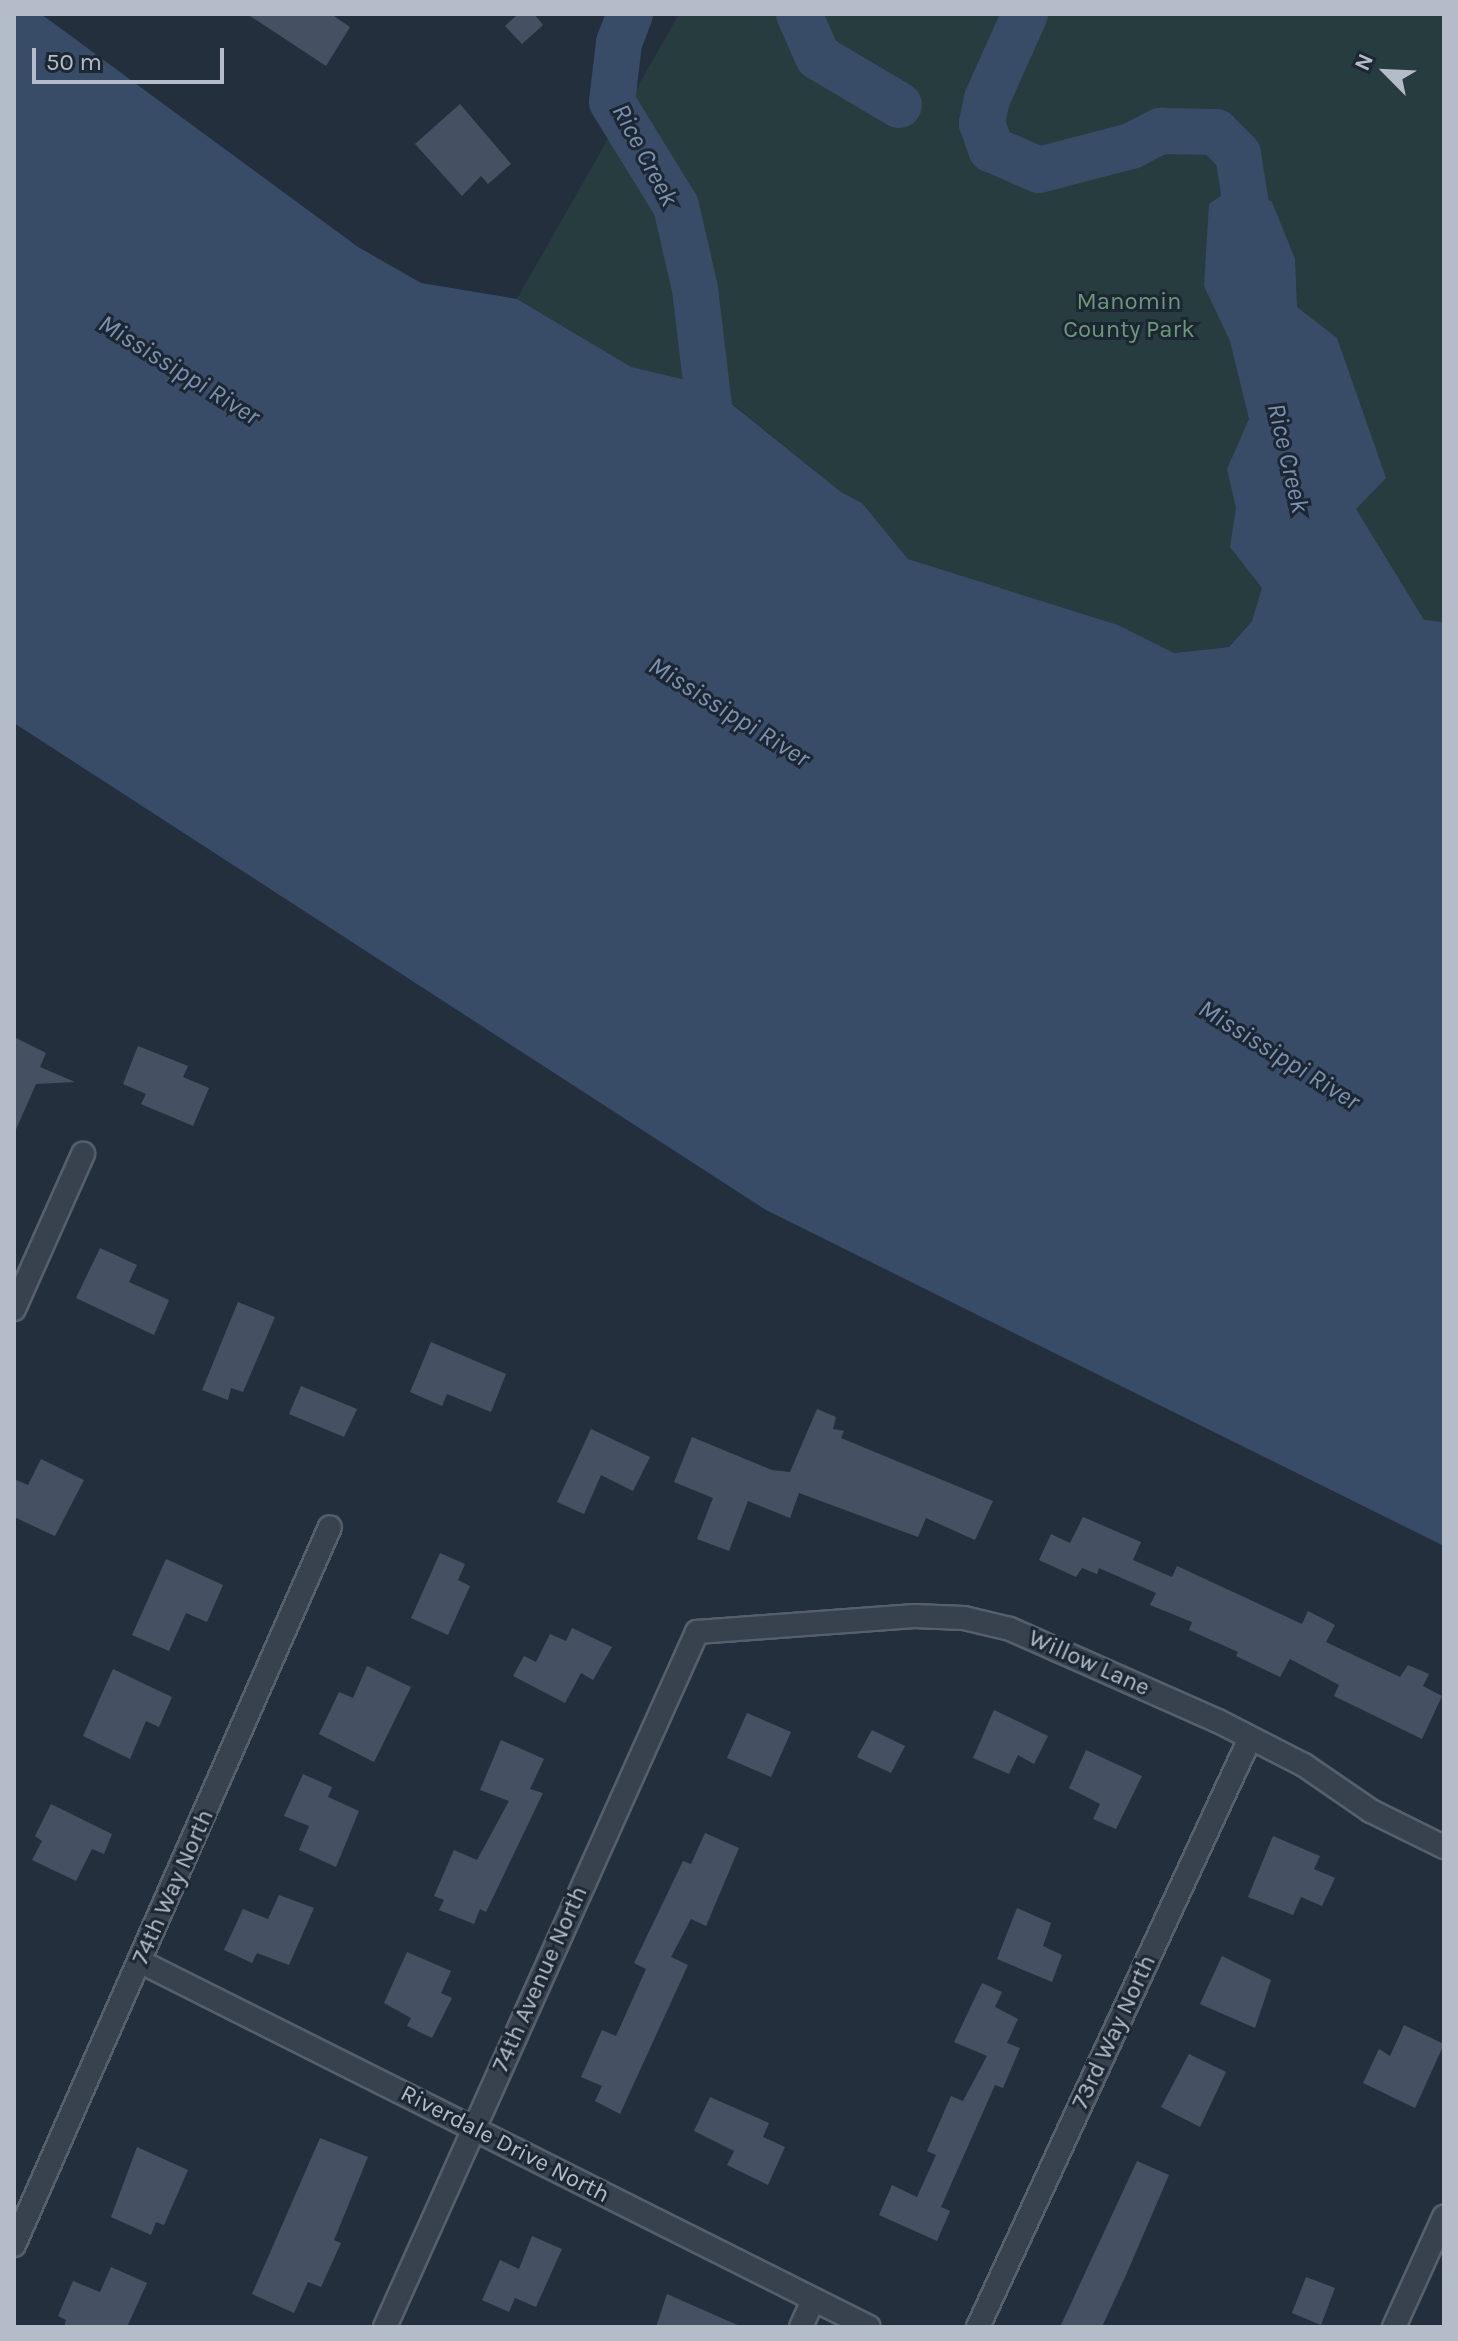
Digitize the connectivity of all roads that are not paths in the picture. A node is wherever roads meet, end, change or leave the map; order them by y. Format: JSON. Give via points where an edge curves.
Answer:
{"nodes":[{"id":1,"x":83,"y":1154,"type":"dead end"},
{"id":2,"x":14,"y":1309,"type":"edge"},
{"id":3,"x":330,"y":1527,"type":"dead end"},
{"id":4,"x":697,"y":1632,"type":"joint"},
{"id":5,"x":1250,"y":1738,"type":"junction"},
{"id":6,"x":1444,"y":1847,"type":"edge"},
{"id":7,"x":141,"y":1962,"type":"junction"},
{"id":8,"x":473,"y":2126,"type":"junction"},
{"id":9,"x":1444,"y":2217,"type":"edge"},
{"id":10,"x":14,"y":2245,"type":"edge"},
{"id":11,"x":813,"y":2300,"type":"junction"},
{"id":12,"x":385,"y":2327,"type":"edge"},
{"id":13,"x":801,"y":2327,"type":"edge"},
{"id":14,"x":869,"y":2327,"type":"edge"},
{"id":15,"x":978,"y":2327,"type":"edge"},
{"id":16,"x":1394,"y":2327,"type":"edge"}],
"edges":[{"from":1,"to":2,"type":"street"},
{"from":3,"to":7,"type":"street","name":"74th Way North"},
{"from":4,"to":5,"type":"street","name":"Willow Lane","via":[[914,1616],[964,1618],[1056,1647]]},
{"from":4,"to":8,"type":"street","name":"74th Avenue North"},
{"from":5,"to":6,"type":"street","name":"Willow Lane","via":[[1304,1765],[1371,1811]]},
{"from":5,"to":15,"type":"street","name":"73rd Way North"},
{"from":7,"to":8,"type":"street","name":"Riverdale Drive North"},
{"from":7,"to":10,"type":"street","name":"74th Way North"},
{"from":8,"to":11,"type":"street","name":"Riverdale Drive North"},
{"from":8,"to":12,"type":"street","name":"74th Avenue North"},
{"from":9,"to":16,"type":"street"},
{"from":11,"to":13,"type":"street"},
{"from":11,"to":14,"type":"street","name":"Riverdale Drive North"}]}
